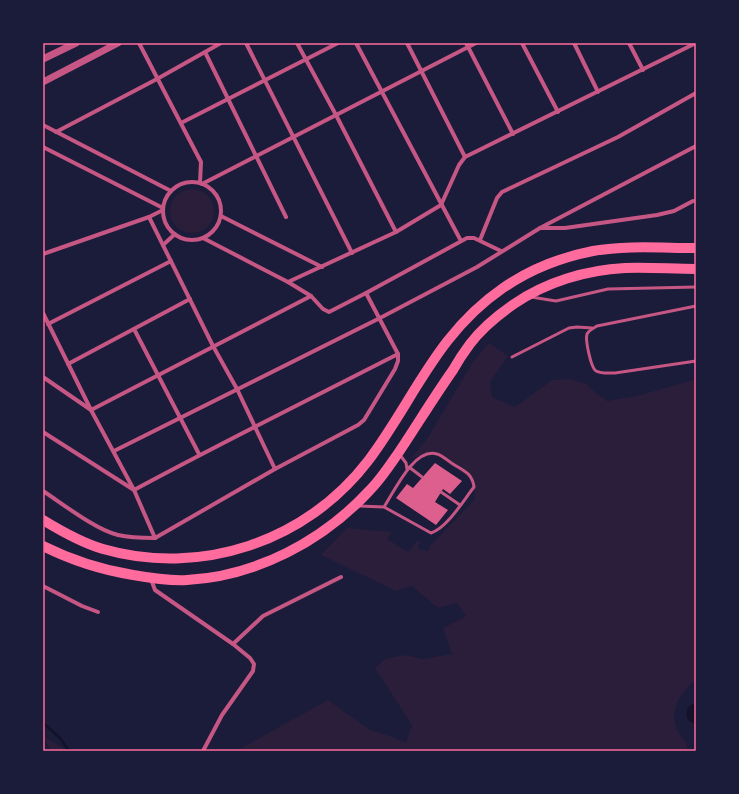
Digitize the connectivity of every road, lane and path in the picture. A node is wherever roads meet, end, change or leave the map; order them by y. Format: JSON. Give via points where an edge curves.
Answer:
{"nodes":[{"id":1,"x":76,"y":43,"type":"edge"},
{"id":2,"x":118,"y":43,"type":"edge"},
{"id":3,"x":139,"y":43,"type":"edge"},
{"id":4,"x":221,"y":43,"type":"edge"},
{"id":5,"x":246,"y":43,"type":"edge"},
{"id":6,"x":297,"y":43,"type":"edge"},
{"id":7,"x":338,"y":43,"type":"edge"},
{"id":8,"x":356,"y":43,"type":"edge"},
{"id":9,"x":407,"y":43,"type":"edge"},
{"id":10,"x":476,"y":43,"type":"edge"},
{"id":11,"x":522,"y":43,"type":"edge"},
{"id":12,"x":574,"y":43,"type":"edge"},
{"id":13,"x":629,"y":43,"type":"edge"},
{"id":14,"x":684,"y":43,"type":"edge"},
{"id":15,"x":696,"y":43,"type":"edge"},
{"id":16,"x":467,"y":45,"type":"edge"},
{"id":17,"x":686,"y":48,"type":"junction"},
{"id":18,"x":205,"y":52,"type":"junction"},
{"id":19,"x":305,"y":59,"type":"junction"},
{"id":20,"x":43,"y":60,"type":"edge"},
{"id":21,"x":643,"y":70,"type":"junction"},
{"id":22,"x":422,"y":71,"type":"junction"},
{"id":23,"x":157,"y":79,"type":"junction"},
{"id":24,"x":266,"y":80,"type":"junction"},
{"id":25,"x":43,"y":82,"type":"edge"},
{"id":26,"x":381,"y":92,"type":"junction"},
{"id":27,"x":598,"y":92,"type":"junction"},
{"id":28,"x":696,"y":93,"type":"edge"},
{"id":29,"x":228,"y":99,"type":"junction"},
{"id":30,"x":558,"y":112,"type":"junction"},
{"id":31,"x":336,"y":115,"type":"junction"},
{"id":32,"x":181,"y":123,"type":"junction"},
{"id":33,"x":43,"y":125,"type":"edge"},
{"id":34,"x":56,"y":132,"type":"junction"},
{"id":35,"x":513,"y":134,"type":"junction"},
{"id":36,"x":294,"y":136,"type":"junction"},
{"id":37,"x":696,"y":146,"type":"edge"},
{"id":38,"x":43,"y":147,"type":"edge"},
{"id":39,"x":256,"y":156,"type":"junction"},
{"id":40,"x":465,"y":158,"type":"junction"},
{"id":41,"x":201,"y":184,"type":"junction"},
{"id":42,"x":171,"y":192,"type":"junction"},
{"id":43,"x":693,"y":201,"type":"dead end"},
{"id":44,"x":442,"y":205,"type":"junction"},
{"id":45,"x":163,"y":209,"type":"junction"},
{"id":46,"x":221,"y":216,"type":"junction"},
{"id":47,"x":286,"y":216,"type":"dead end"},
{"id":48,"x":149,"y":217,"type":"junction"},
{"id":49,"x":540,"y":228,"type":"junction"},
{"id":50,"x":396,"y":232,"type":"junction"},
{"id":51,"x":175,"y":234,"type":"junction"},
{"id":52,"x":203,"y":238,"type":"junction"},
{"id":53,"x":480,"y":240,"type":"junction"},
{"id":54,"x":461,"y":241,"type":"junction"},
{"id":55,"x":163,"y":245,"type":"junction"},
{"id":56,"x":696,"y":248,"type":"edge"},
{"id":57,"x":501,"y":251,"type":"junction"},
{"id":58,"x":352,"y":253,"type":"junction"},
{"id":59,"x":43,"y":254,"type":"edge"},
{"id":60,"x":171,"y":261,"type":"junction"},
{"id":61,"x":322,"y":267,"type":"junction"},
{"id":62,"x":696,"y":269,"type":"edge"},
{"id":63,"x":288,"y":282,"type":"junction"},
{"id":64,"x":696,"y":287,"type":"edge"},
{"id":65,"x":366,"y":293,"type":"junction"},
{"id":66,"x":311,"y":296,"type":"junction"},
{"id":67,"x":528,"y":296,"type":"junction"},
{"id":68,"x":190,"y":299,"type":"junction"},
{"id":69,"x":696,"y":306,"type":"edge"},
{"id":70,"x":43,"y":313,"type":"edge"},
{"id":71,"x":380,"y":318,"type":"junction"},
{"id":72,"x":48,"y":324,"type":"junction"},
{"id":73,"x":592,"y":328,"type":"junction"},
{"id":74,"x":134,"y":329,"type":"junction"},
{"id":75,"x":213,"y":346,"type":"junction"},
{"id":76,"x":398,"y":354,"type":"junction"},
{"id":77,"x":512,"y":357,"type":"dead end"},
{"id":78,"x":696,"y":361,"type":"edge"},
{"id":79,"x":68,"y":364,"type":"junction"},
{"id":80,"x":158,"y":375,"type":"junction"},
{"id":81,"x":43,"y":377,"type":"edge"},
{"id":82,"x":237,"y":389,"type":"junction"},
{"id":83,"x":91,"y":410,"type":"junction"},
{"id":84,"x":180,"y":418,"type":"junction"},
{"id":85,"x":256,"y":427,"type":"junction"},
{"id":86,"x":43,"y":432,"type":"edge"},
{"id":87,"x":114,"y":451,"type":"junction"},
{"id":88,"x":399,"y":452,"type":"junction"},
{"id":89,"x":199,"y":454,"type":"junction"},
{"id":90,"x":408,"y":468,"type":"junction"},
{"id":91,"x":275,"y":469,"type":"junction"},
{"id":92,"x":422,"y":478,"type":"dead end"},
{"id":93,"x":134,"y":490,"type":"junction"},
{"id":94,"x":43,"y":491,"type":"edge"},
{"id":95,"x":442,"y":492,"type":"dead end"},
{"id":96,"x":460,"y":505,"type":"junction"},
{"id":97,"x":355,"y":506,"type":"junction"},
{"id":98,"x":384,"y":507,"type":"junction"},
{"id":99,"x":43,"y":520,"type":"edge"},
{"id":100,"x":155,"y":538,"type":"junction"},
{"id":101,"x":43,"y":546,"type":"edge"},
{"id":102,"x":341,"y":577,"type":"dead end"},
{"id":103,"x":151,"y":578,"type":"junction"},
{"id":104,"x":43,"y":586,"type":"edge"},
{"id":105,"x":98,"y":612,"type":"dead end"},
{"id":106,"x":233,"y":644,"type":"junction"},
{"id":107,"x":203,"y":751,"type":"edge"}],
"edges":[{"from":1,"to":20,"type":"street"},
{"from":2,"to":25,"type":"street"},
{"from":3,"to":23,"type":"street"},
{"from":4,"to":18,"type":"street"},
{"from":5,"to":24,"type":"street"},
{"from":6,"to":19,"type":"street"},
{"from":7,"to":19,"type":"street"},
{"from":8,"to":26,"type":"street"},
{"from":9,"to":22,"type":"street"},
{"from":10,"to":16,"type":"street"},
{"from":11,"to":30,"type":"street"},
{"from":12,"to":27,"type":"street"},
{"from":13,"to":21,"type":"street"},
{"from":14,"to":17,"type":"street"},
{"from":15,"to":17,"type":"street"},
{"from":16,"to":22,"type":"street"},
{"from":16,"to":35,"type":"street"},
{"from":17,"to":21,"type":"street"},
{"from":18,"to":23,"type":"street"},
{"from":18,"to":29,"type":"street"},
{"from":19,"to":24,"type":"street"},
{"from":19,"to":31,"type":"street"},
{"from":21,"to":27,"type":"street"},
{"from":22,"to":26,"type":"street"},
{"from":22,"to":40,"type":"street"},
{"from":23,"to":32,"type":"street"},
{"from":23,"to":34,"type":"street"},
{"from":24,"to":29,"type":"street"},
{"from":24,"to":36,"type":"street"},
{"from":26,"to":31,"type":"street"},
{"from":26,"to":44,"type":"street"},
{"from":27,"to":30,"type":"street"},
{"from":28,"to":53,"type":"street","via":[[618,137],[502,192],[497,198]]},
{"from":29,"to":32,"type":"street"},
{"from":29,"to":39,"type":"street"},
{"from":30,"to":35,"type":"street"},
{"from":31,"to":36,"type":"street"},
{"from":31,"to":50,"type":"street"},
{"from":32,"to":41,"type":"street","via":[[201,162]]},
{"from":33,"to":34,"type":"street"},
{"from":34,"to":42,"type":"street"},
{"from":35,"to":40,"type":"street"},
{"from":36,"to":39,"type":"street"},
{"from":36,"to":58,"type":"street"},
{"from":37,"to":49,"type":"street"},
{"from":38,"to":45,"type":"street"},
{"from":39,"to":41,"type":"street"},
{"from":39,"to":47,"type":"street"},
{"from":40,"to":44,"type":"street","via":[[459,165]]},
{"from":41,"to":42,"type":"street","via":[[184,183]]},
{"from":41,"to":46,"type":"street","via":[[211,189],[217,197],[221,205]]},
{"from":42,"to":45,"type":"street","via":[[165,200]]},
{"from":43,"to":49,"type":"street","via":[[657,215],[565,228]]},
{"from":44,"to":50,"type":"street"},
{"from":44,"to":54,"type":"street"},
{"from":45,"to":48,"type":"street"},
{"from":45,"to":51,"type":"street","via":[[167,224]]},
{"from":46,"to":52,"type":"street","via":[[215,228]]},
{"from":46,"to":61,"type":"street"},
{"from":48,"to":55,"type":"street"},
{"from":48,"to":59,"type":"street"},
{"from":49,"to":57,"type":"street"},
{"from":50,"to":58,"type":"street"},
{"from":51,"to":52,"type":"street","via":[[188,240]]},
{"from":51,"to":55,"type":"street"},
{"from":52,"to":63,"type":"street"},
{"from":53,"to":54,"type":"street","via":[[467,238]]},
{"from":53,"to":57,"type":"street"},
{"from":54,"to":65,"type":"street"},
{"from":55,"to":60,"type":"street"},
{"from":56,"to":99,"type":"highway","via":[[626,248],[595,251],[569,257],[534,271],[505,287],[475,310],[453,333],[378,448],[352,480],[300,523],[259,543],[219,554],[162,559],[102,549]]},
{"from":57,"to":71,"type":"street","via":[[477,267]]},
{"from":58,"to":61,"type":"street"},
{"from":60,"to":68,"type":"street"},
{"from":60,"to":72,"type":"street"},
{"from":61,"to":63,"type":"street"},
{"from":62,"to":67,"type":"highway","via":[[624,268],[589,273],[558,282]]},
{"from":63,"to":66,"type":"street"},
{"from":64,"to":67,"type":"lane","via":[[608,289],[556,301]]},
{"from":65,"to":66,"type":"street","via":[[329,312]]},
{"from":65,"to":71,"type":"street"},
{"from":66,"to":75,"type":"street"},
{"from":67,"to":88,"type":"highway","via":[[494,320],[470,344]]},
{"from":68,"to":74,"type":"street"},
{"from":68,"to":75,"type":"street"},
{"from":69,"to":73,"type":"lane"},
{"from":70,"to":72,"type":"street"},
{"from":71,"to":76,"type":"street"},
{"from":71,"to":82,"type":"street"},
{"from":72,"to":79,"type":"street"},
{"from":73,"to":77,"type":"lane","via":[[569,328]]},
{"from":73,"to":78,"type":"lane","via":[[587,334],[592,367],[604,374]]},
{"from":74,"to":79,"type":"street"},
{"from":74,"to":80,"type":"street"},
{"from":75,"to":80,"type":"street"},
{"from":75,"to":82,"type":"street"},
{"from":76,"to":85,"type":"street"},
{"from":76,"to":91,"type":"street","via":[[395,369],[364,420]]},
{"from":79,"to":83,"type":"street"},
{"from":80,"to":83,"type":"street"},
{"from":80,"to":84,"type":"street"},
{"from":81,"to":83,"type":"street"},
{"from":82,"to":84,"type":"street"},
{"from":82,"to":85,"type":"street"},
{"from":83,"to":87,"type":"street"},
{"from":84,"to":87,"type":"street"},
{"from":84,"to":89,"type":"street"},
{"from":85,"to":89,"type":"street"},
{"from":85,"to":91,"type":"street"},
{"from":86,"to":93,"type":"street"},
{"from":87,"to":93,"type":"street"},
{"from":88,"to":90,"type":"lane"},
{"from":88,"to":97,"type":"highway"},
{"from":89,"to":93,"type":"street"},
{"from":90,"to":92,"type":"lane"},
{"from":90,"to":96,"type":"lane","via":[[420,457],[437,454],[467,473],[473,479],[474,487]]},
{"from":90,"to":98,"type":"lane"},
{"from":91,"to":100,"type":"street"},
{"from":93,"to":100,"type":"street"},
{"from":94,"to":100,"type":"street","via":[[103,530],[117,535]]},
{"from":95,"to":96,"type":"lane"},
{"from":96,"to":98,"type":"lane","via":[[441,528],[431,533]]},
{"from":97,"to":98,"type":"lane"},
{"from":97,"to":103,"type":"highway","via":[[300,546],[264,564],[221,576],[186,580]]},
{"from":101,"to":103,"type":"highway","via":[[95,567]]},
{"from":102,"to":106,"type":"street","via":[[263,616]]},
{"from":103,"to":106,"type":"street","via":[[155,590]]},
{"from":104,"to":105,"type":"street"},
{"from":106,"to":107,"type":"street","via":[[250,658],[254,664],[253,671],[222,715]]}]}
